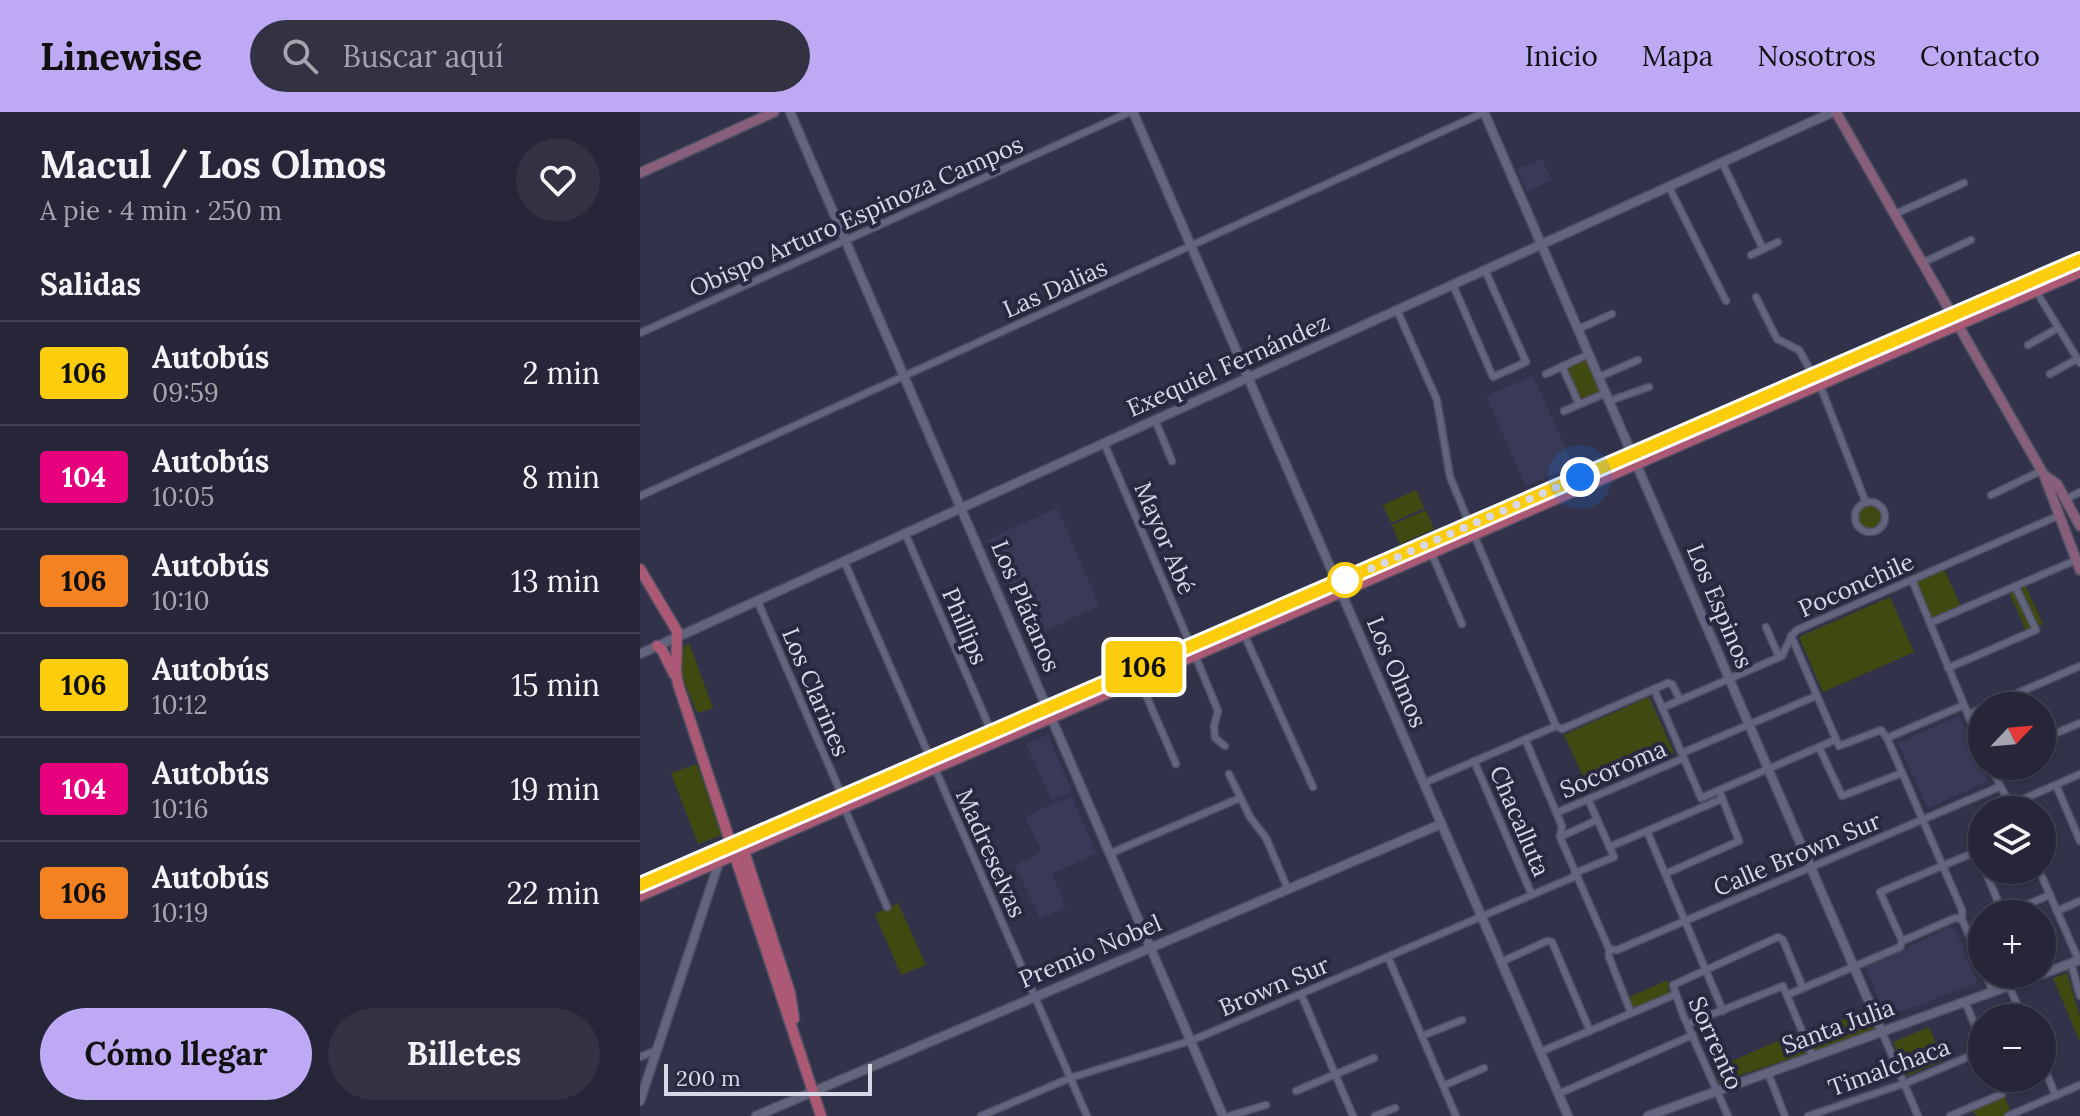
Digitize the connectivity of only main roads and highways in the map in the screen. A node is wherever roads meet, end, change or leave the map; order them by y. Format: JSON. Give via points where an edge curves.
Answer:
{"nodes":[{"id":1,"x":774,"y":112,"type":"edge"},
{"id":2,"x":1835,"y":112,"type":"edge"},
{"id":3,"x":640,"y":173,"type":"edge"},
{"id":4,"x":2080,"y":260,"type":"edge"},
{"id":5,"x":2079,"y":275,"type":"edge"},
{"id":6,"x":1954,"y":321,"type":"junction"},
{"id":7,"x":2042,"y":473,"type":"junction"},
{"id":8,"x":2080,"y":526,"type":"edge"},
{"id":9,"x":1472,"y":530,"type":"junction"},
{"id":10,"x":2078,"y":565,"type":"edge"},
{"id":11,"x":640,"y":569,"type":"edge"},
{"id":12,"x":1339,"y":588,"type":"junction"},
{"id":13,"x":657,"y":646,"type":"road end"},
{"id":14,"x":1194,"y":651,"type":"junction"},
{"id":15,"x":676,"y":678,"type":"junction"},
{"id":16,"x":1050,"y":713,"type":"junction"},
{"id":17,"x":933,"y":764,"type":"junction"},
{"id":18,"x":736,"y":850,"type":"junction"},
{"id":19,"x":720,"y":856,"type":"junction"},
{"id":20,"x":640,"y":885,"type":"edge"},
{"id":21,"x":640,"y":896,"type":"edge"},
{"id":22,"x":821,"y":1116,"type":"edge"}],
"edges":[{"from":1,"to":3,"type":"main road"},
{"from":2,"to":6,"type":"main road"},
{"from":4,"to":6,"type":"main road"},
{"from":5,"to":6,"type":"main road"},
{"from":6,"to":7,"type":"main road"},
{"from":6,"to":9,"type":"main road"},
{"from":7,"to":8,"type":"main road","via":[[2057,484]]},
{"from":7,"to":10,"type":"main road"},
{"from":9,"to":12,"type":"main road"},
{"from":9,"to":12,"type":"main road"},
{"from":11,"to":15,"type":"main road","via":[[678,636]]},
{"from":12,"to":14,"type":"main road"},
{"from":13,"to":15,"type":"main road"},
{"from":14,"to":16,"type":"main road"},
{"from":14,"to":16,"type":"main road"},
{"from":15,"to":18,"type":"main road"},
{"from":16,"to":17,"type":"main road"},
{"from":16,"to":17,"type":"main road","via":[[992,733]]},
{"from":17,"to":18,"type":"main road"},
{"from":18,"to":19,"type":"main road"},
{"from":18,"to":22,"type":"main road"},
{"from":19,"to":20,"type":"main road"},
{"from":19,"to":21,"type":"main road"}]}
